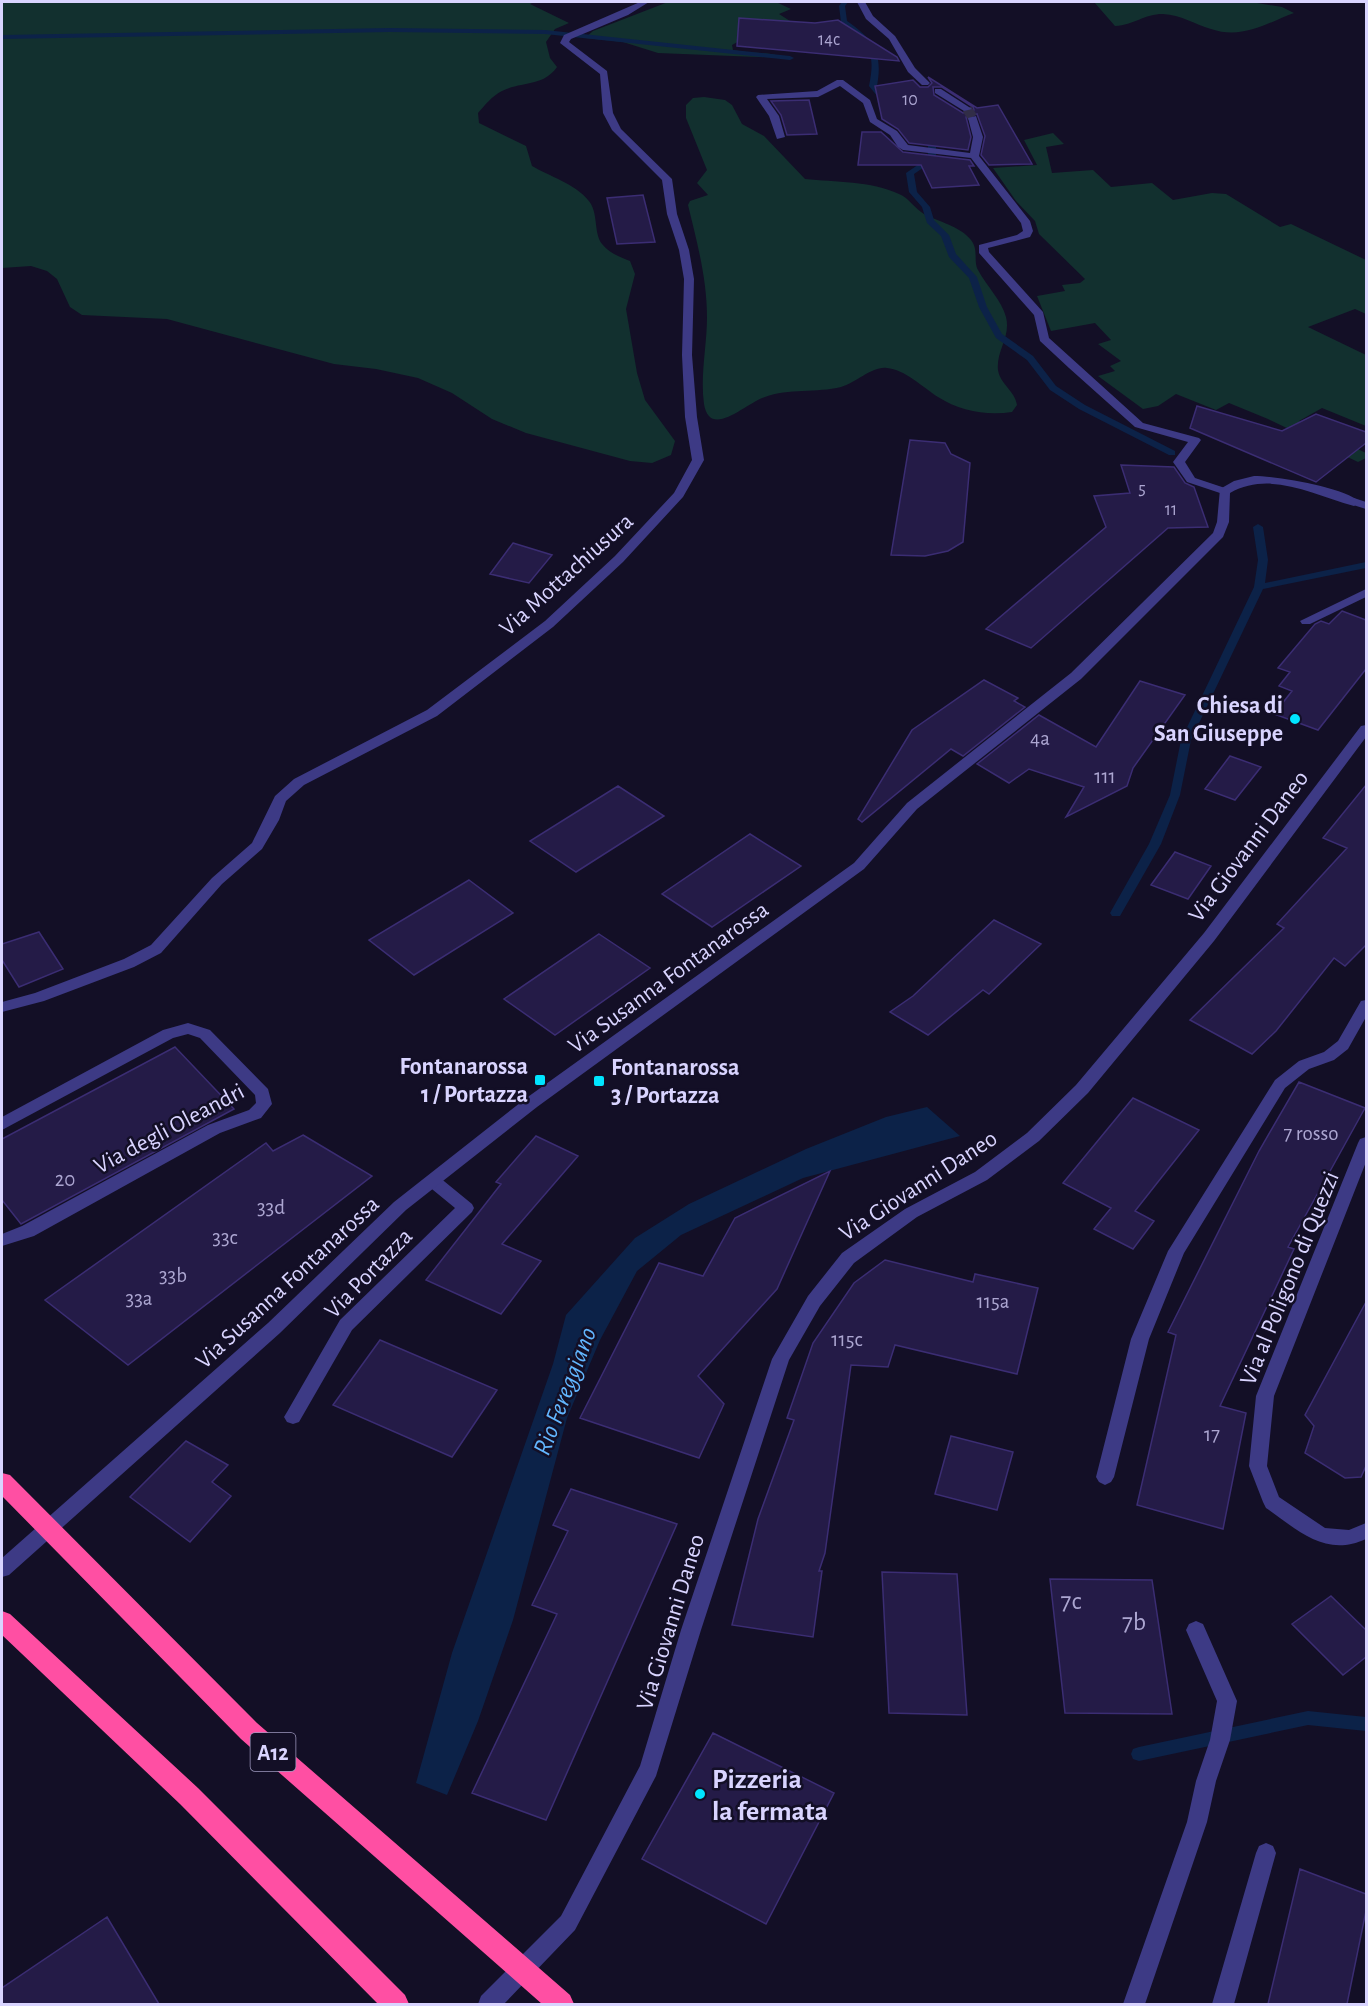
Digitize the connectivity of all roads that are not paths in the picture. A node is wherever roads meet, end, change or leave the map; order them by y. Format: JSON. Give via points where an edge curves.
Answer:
{"nodes":[{"id":1,"x":645,"y":2,"type":"edge"},
{"id":2,"x":861,"y":2,"type":"edge"},
{"id":3,"x":925,"y":83,"type":"dead end"},
{"id":4,"x":938,"y":91,"type":"dead end"},
{"id":5,"x":780,"y":137,"type":"dead end"},
{"id":6,"x":974,"y":156,"type":"junction"},
{"id":7,"x":1224,"y":491,"type":"junction"},
{"id":8,"x":1360,"y":504,"type":"edge"},
{"id":9,"x":1366,"y":593,"type":"edge"},
{"id":10,"x":1306,"y":621,"type":"dead end"},
{"id":11,"x":1366,"y":729,"type":"edge"},
{"id":12,"x":1366,"y":1005,"type":"edge"},
{"id":13,"x":2,"y":1008,"type":"edge"},
{"id":14,"x":2,"y":1124,"type":"edge"},
{"id":15,"x":1366,"y":1143,"type":"edge"},
{"id":16,"x":433,"y":1181,"type":"junction"},
{"id":17,"x":2,"y":1240,"type":"edge"},
{"id":18,"x":293,"y":1417,"type":"dead end"},
{"id":19,"x":1105,"y":1477,"type":"dead end"},
{"id":20,"x":2,"y":1482,"type":"edge"},
{"id":21,"x":1366,"y":1531,"type":"edge"},
{"id":22,"x":2,"y":1569,"type":"edge"},
{"id":23,"x":2,"y":1621,"type":"edge"},
{"id":24,"x":1196,"y":1630,"type":"dead end"},
{"id":25,"x":1266,"y":1853,"type":"dead end"},
{"id":26,"x":396,"y":2004,"type":"edge"},
{"id":27,"x":489,"y":2004,"type":"edge"},
{"id":28,"x":561,"y":2004,"type":"edge"},
{"id":29,"x":1134,"y":2004,"type":"edge"},
{"id":30,"x":1223,"y":2004,"type":"edge"}],
"edges":[{"from":1,"to":13,"type":"street","name":"Via Mottachiusura","via":[[567,37],[564,43],[604,73],[608,113],[617,130],[667,179],[689,279],[687,355],[698,460],[679,495],[619,559],[549,624],[432,713],[299,782],[280,799],[257,846],[217,881],[156,949],[80,982]]},
{"from":2,"to":3,"type":"street","via":[[869,17],[892,38],[911,70]]},
{"from":4,"to":6,"type":"street","via":[[970,113],[978,137]]},
{"from":5,"to":6,"type":"street","via":[[774,116],[761,97],[818,94],[840,82],[867,102],[873,120],[906,148]]},
{"from":6,"to":7,"type":"street","via":[[1026,223],[1028,231],[1026,235],[991,243],[983,247],[984,253],[1039,314],[1044,339],[1139,425],[1195,440],[1179,462],[1191,480]]},
{"from":7,"to":8,"type":"street","via":[[1241,483],[1271,480],[1298,484]]},
{"from":7,"to":16,"type":"street","name":"Via Susanna Fontanarossa","via":[[1223,522],[1209,546],[1076,676],[912,806],[859,866],[531,1103]]},
{"from":9,"to":10,"type":"street"},
{"from":11,"to":27,"type":"street","name":"Via Giovanni Daneo","via":[[1209,937],[1082,1089],[1033,1137],[981,1176],[911,1213],[848,1258],[814,1301],[781,1359],[649,1769],[568,1923]]},
{"from":12,"to":19,"type":"street","via":[[1343,1045],[1329,1056],[1304,1065],[1280,1084],[1176,1251],[1140,1339]]},
{"from":14,"to":17,"type":"street","name":"Via degli Oleandri","via":[[168,1034],[188,1028],[205,1034],[262,1093],[264,1104],[255,1114],[214,1129],[28,1231]]},
{"from":15,"to":21,"type":"street","name":"Via al Poligono di Quezzi","via":[[1266,1396],[1258,1466],[1272,1502],[1323,1536],[1350,1538]]},
{"from":16,"to":18,"type":"street","name":"Via Portazza","via":[[466,1208],[346,1325]]},
{"from":16,"to":22,"type":"street","name":"Via Susanna Fontanarossa","via":[[400,1206],[274,1328]]},
{"from":20,"to":28,"type":"highway","number":"A12","via":[[249,1731]]},
{"from":23,"to":26,"type":"highway","via":[[189,1796]]},
{"from":24,"to":29,"type":"street","via":[[1227,1701],[1197,1822]]},
{"from":25,"to":30,"type":"street"}]}
